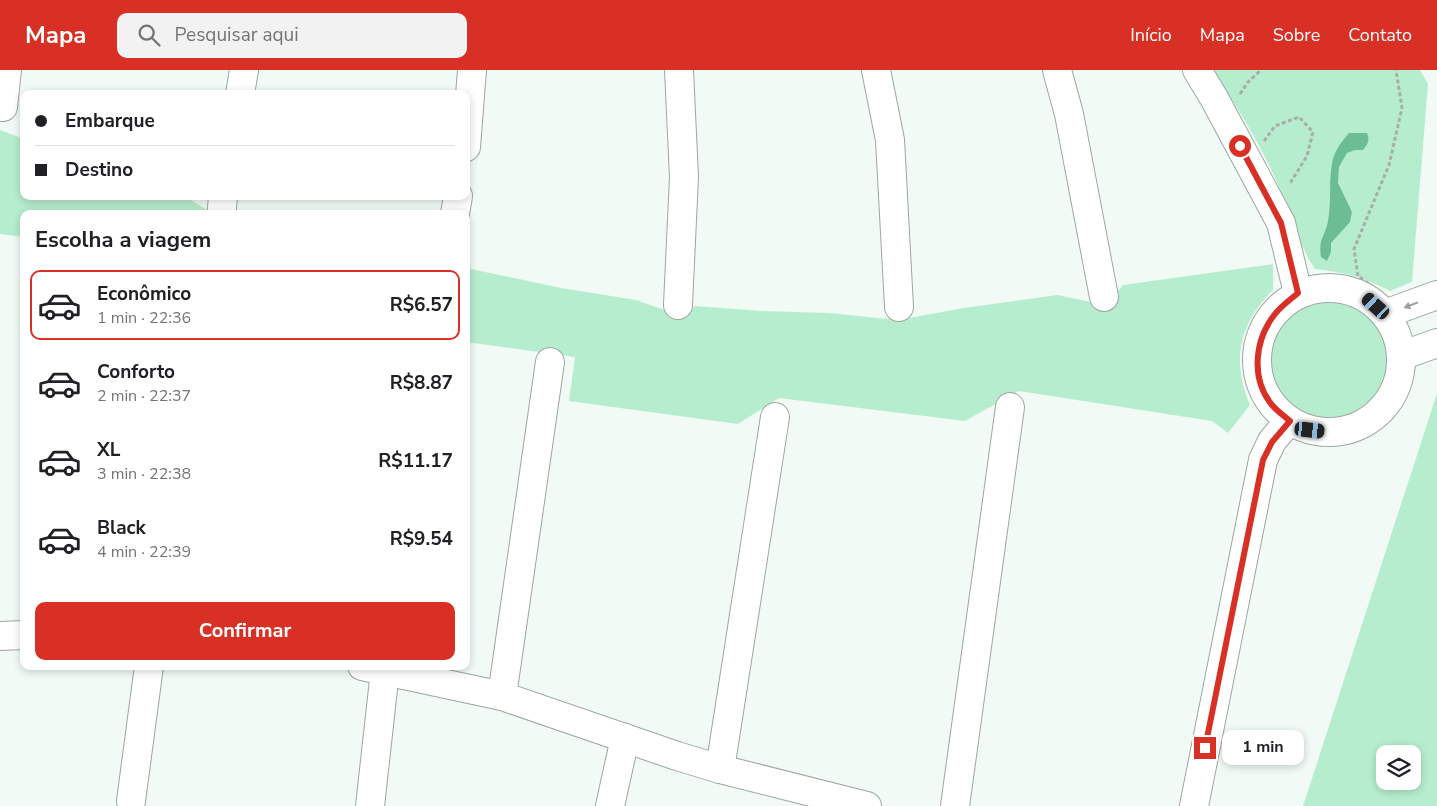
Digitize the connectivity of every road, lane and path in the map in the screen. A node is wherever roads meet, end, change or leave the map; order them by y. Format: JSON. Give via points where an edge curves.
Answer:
{"nodes":[{"id":1,"x":8,"y":70,"type":"edge"},
{"id":2,"x":244,"y":70,"type":"edge"},
{"id":3,"x":472,"y":70,"type":"edge"},
{"id":4,"x":679,"y":70,"type":"edge"},
{"id":5,"x":876,"y":70,"type":"edge"},
{"id":6,"x":1057,"y":70,"type":"edge"},
{"id":7,"x":1198,"y":70,"type":"edge"},
{"id":8,"x":1261,"y":70,"type":"edge"},
{"id":9,"x":1396,"y":70,"type":"edge"},
{"id":10,"x":241,"y":90,"type":"edge"},
{"id":11,"x":470,"y":96,"type":"edge"},
{"id":12,"x":1237,"y":98,"type":"dead end"},
{"id":13,"x":3,"y":107,"type":"dead end"},
{"id":14,"x":1258,"y":145,"type":"dead end"},
{"id":15,"x":1266,"y":195,"type":"junction"},
{"id":16,"x":1298,"y":293,"type":"junction"},
{"id":17,"x":1437,"y":295,"type":"edge"},
{"id":18,"x":1104,"y":298,"type":"dead end"},
{"id":19,"x":678,"y":306,"type":"dead end"},
{"id":20,"x":899,"y":307,"type":"dead end"},
{"id":21,"x":1393,"y":311,"type":"junction"},
{"id":22,"x":1437,"y":343,"type":"edge"},
{"id":23,"x":1401,"y":356,"type":"junction"},
{"id":24,"x":550,"y":362,"type":"dead end"},
{"id":25,"x":1010,"y":407,"type":"dead end"},
{"id":26,"x":775,"y":417,"type":"dead end"},
{"id":27,"x":1290,"y":421,"type":"junction"},
{"id":28,"x":20,"y":635,"type":"edge"},
{"id":29,"x":0,"y":636,"type":"edge"},
{"id":30,"x":148,"y":670,"type":"edge"},
{"id":31,"x":374,"y":670,"type":"edge"},
{"id":32,"x":379,"y":670,"type":"edge"},
{"id":33,"x":502,"y":696,"type":"junction"},
{"id":34,"x":625,"y":738,"type":"junction"},
{"id":35,"x":720,"y":769,"type":"junction"},
{"id":36,"x":132,"y":801,"type":"dead end"},
{"id":37,"x":370,"y":806,"type":"edge"},
{"id":38,"x":610,"y":806,"type":"edge"},
{"id":39,"x":867,"y":806,"type":"edge"},
{"id":40,"x":955,"y":806,"type":"edge"},
{"id":41,"x":1194,"y":806,"type":"edge"}],
"edges":[{"from":1,"to":13,"type":"street"},
{"from":2,"to":10,"type":"street"},
{"from":3,"to":11,"type":"street"},
{"from":4,"to":19,"type":"street","via":[[684,177]]},
{"from":5,"to":20,"type":"street","via":[[890,140]]},
{"from":6,"to":18,"type":"street","via":[[1069,114]]},
{"from":7,"to":15,"type":"street"},
{"from":8,"to":12,"type":"path"},
{"from":9,"to":21,"type":"path","via":[[1402,108],[1389,165],[1354,249],[1358,276]]},
{"from":14,"to":15,"type":"path","via":[[1275,126],[1299,117],[1313,132],[1307,156],[1298,173],[1286,189]]},
{"from":15,"to":16,"type":"street","via":[[1281,223]]},
{"from":16,"to":21,"type":"street","via":[[1343,289]]},
{"from":16,"to":27,"type":"street","via":[[1276,312],[1262,333],[1257,357],[1260,382],[1272,404]]},
{"from":17,"to":21,"type":"street","one_way":true},
{"from":21,"to":23,"type":"street"},
{"from":22,"to":23,"type":"street"},
{"from":23,"to":27,"type":"street","via":[[1399,379],[1389,399],[1374,416],[1355,427],[1333,432],[1310,430]]},
{"from":24,"to":33,"type":"street"},
{"from":25,"to":40,"type":"street"},
{"from":26,"to":35,"type":"street"},
{"from":27,"to":41,"type":"street","via":[[1272,442],[1263,460]]},
{"from":28,"to":29,"type":"street"},
{"from":30,"to":36,"type":"street"},
{"from":31,"to":37,"type":"street"},
{"from":32,"to":33,"type":"street"},
{"from":33,"to":34,"type":"street"},
{"from":34,"to":35,"type":"street"},
{"from":34,"to":38,"type":"street"},
{"from":35,"to":39,"type":"street"}]}
